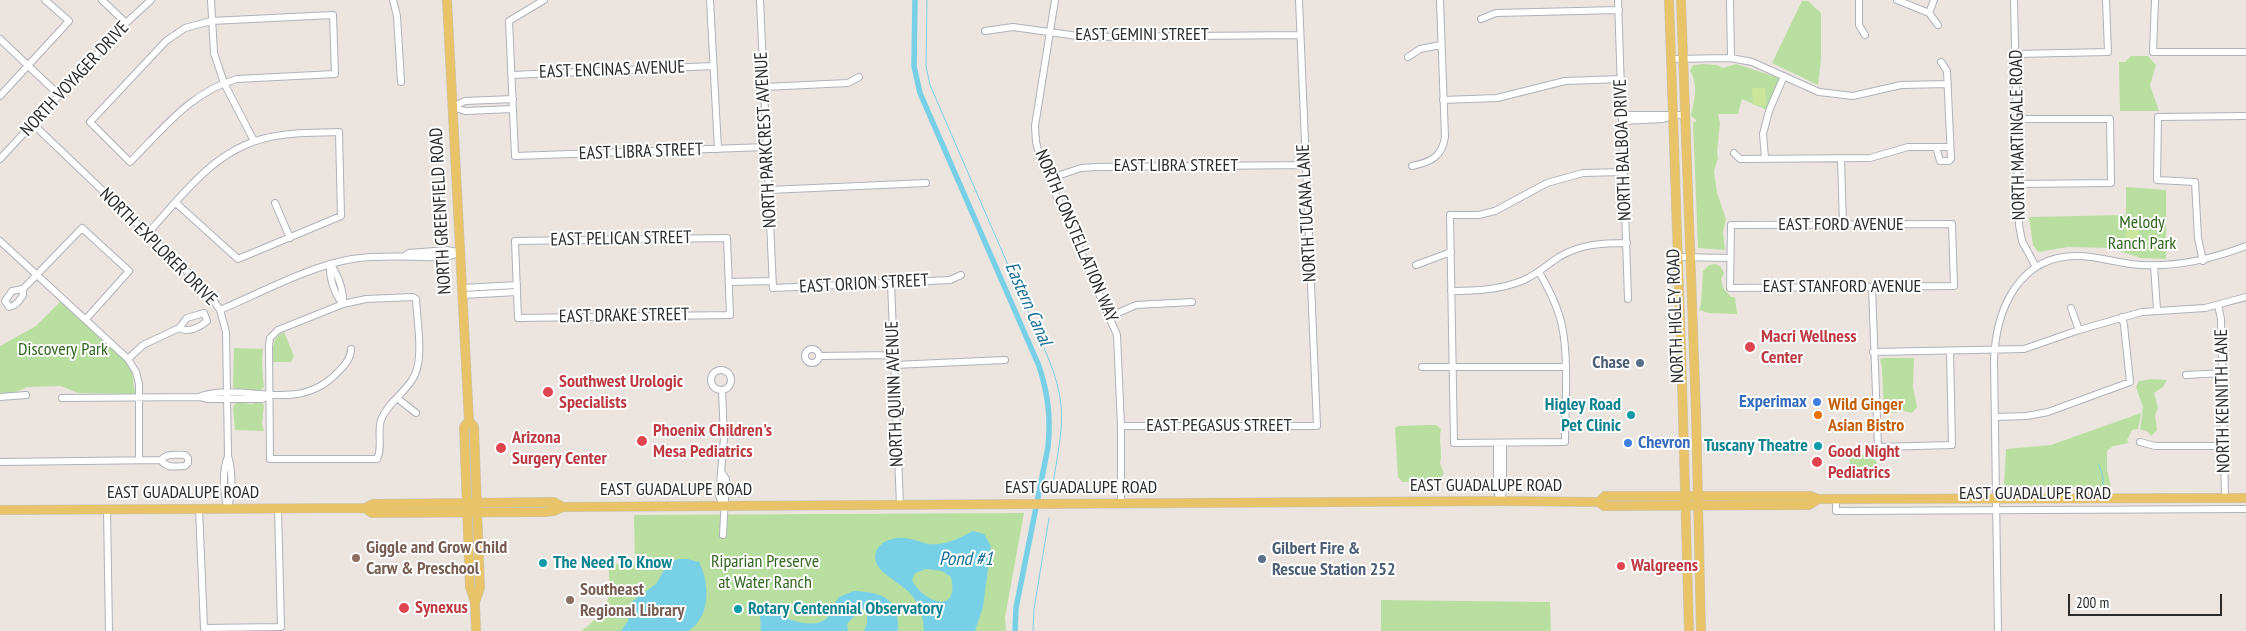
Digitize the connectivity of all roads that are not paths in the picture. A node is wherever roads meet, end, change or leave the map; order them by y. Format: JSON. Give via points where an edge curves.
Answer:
{"nodes":[{"id":1,"x":45,"y":0,"type":"edge"},
{"id":2,"x":102,"y":0,"type":"edge"},
{"id":3,"x":151,"y":0,"type":"edge"},
{"id":4,"x":211,"y":0,"type":"edge"},
{"id":5,"x":393,"y":0,"type":"edge"},
{"id":6,"x":447,"y":0,"type":"edge"},
{"id":7,"x":544,"y":0,"type":"edge"},
{"id":8,"x":710,"y":0,"type":"edge"},
{"id":9,"x":760,"y":0,"type":"edge"},
{"id":10,"x":1055,"y":0,"type":"edge"},
{"id":11,"x":1299,"y":0,"type":"edge"},
{"id":12,"x":1440,"y":0,"type":"edge"},
{"id":13,"x":1618,"y":0,"type":"edge"},
{"id":14,"x":1669,"y":0,"type":"edge"},
{"id":15,"x":1680,"y":0,"type":"edge"},
{"id":16,"x":1730,"y":0,"type":"edge"},
{"id":17,"x":1859,"y":0,"type":"edge"},
{"id":18,"x":1897,"y":0,"type":"edge"},
{"id":19,"x":1934,"y":0,"type":"edge"},
{"id":20,"x":2014,"y":0,"type":"edge"},
{"id":21,"x":2106,"y":0,"type":"edge"},
{"id":22,"x":2155,"y":0,"type":"edge"},
{"id":23,"x":1619,"y":10,"type":"junction"},
{"id":24,"x":1928,"y":13,"type":"junction"},
{"id":25,"x":1481,"y":20,"type":"dead end"},
{"id":26,"x":211,"y":21,"type":"junction"},
{"id":27,"x":126,"y":23,"type":"junction"},
{"id":28,"x":1938,"y":24,"type":"dead end"},
{"id":29,"x":985,"y":32,"type":"dead end"},
{"id":30,"x":1050,"y":32,"type":"junction"},
{"id":31,"x":1300,"y":35,"type":"junction"},
{"id":32,"x":1865,"y":35,"type":"dead end"},
{"id":33,"x":0,"y":39,"type":"edge"},
{"id":34,"x":1441,"y":44,"type":"junction"},
{"id":35,"x":2246,"y":52,"type":"edge"},
{"id":36,"x":2016,"y":54,"type":"junction"},
{"id":37,"x":1408,"y":57,"type":"dead end"},
{"id":38,"x":1731,"y":58,"type":"junction"},
{"id":39,"x":1671,"y":59,"type":"junction"},
{"id":40,"x":1683,"y":59,"type":"junction"},
{"id":41,"x":1941,"y":62,"type":"dead end"},
{"id":42,"x":28,"y":66,"type":"junction"},
{"id":43,"x":713,"y":66,"type":"junction"},
{"id":44,"x":512,"y":74,"type":"junction"},
{"id":45,"x":1784,"y":76,"type":"junction"},
{"id":46,"x":859,"y":77,"type":"dead end"},
{"id":47,"x":1621,"y":79,"type":"junction"},
{"id":48,"x":401,"y":82,"type":"dead end"},
{"id":49,"x":224,"y":83,"type":"junction"},
{"id":50,"x":1948,"y":84,"type":"junction"},
{"id":51,"x":764,"y":87,"type":"junction"},
{"id":52,"x":59,"y":95,"type":"junction"},
{"id":53,"x":0,"y":96,"type":"edge"},
{"id":54,"x":513,"y":99,"type":"junction"},
{"id":55,"x":1443,"y":100,"type":"junction"},
{"id":56,"x":452,"y":107,"type":"junction"},
{"id":57,"x":513,"y":109,"type":"junction"},
{"id":58,"x":1685,"y":115,"type":"junction"},
{"id":59,"x":1673,"y":116,"type":"junction"},
{"id":60,"x":2246,"y":116,"type":"edge"},
{"id":61,"x":1622,"y":118,"type":"junction"},
{"id":62,"x":2018,"y":119,"type":"junction"},
{"id":63,"x":33,"y":124,"type":"junction"},
{"id":64,"x":254,"y":141,"type":"junction"},
{"id":65,"x":766,"y":147,"type":"junction"},
{"id":66,"x":1936,"y":147,"type":"junction"},
{"id":67,"x":1950,"y":147,"type":"junction"},
{"id":68,"x":718,"y":149,"type":"junction"},
{"id":69,"x":1734,"y":153,"type":"dead end"},
{"id":70,"x":1765,"y":158,"type":"junction"},
{"id":71,"x":0,"y":159,"type":"edge"},
{"id":72,"x":1841,"y":159,"type":"junction"},
{"id":73,"x":1305,"y":165,"type":"junction"},
{"id":74,"x":1412,"y":166,"type":"dead end"},
{"id":75,"x":1624,"y":172,"type":"junction"},
{"id":76,"x":1048,"y":179,"type":"junction"},
{"id":77,"x":926,"y":183,"type":"dead end"},
{"id":78,"x":2018,"y":184,"type":"junction"},
{"id":79,"x":769,"y":190,"type":"junction"},
{"id":80,"x":176,"y":203,"type":"junction"},
{"id":81,"x":275,"y":203,"type":"dead end"},
{"id":82,"x":1843,"y":225,"type":"junction"},
{"id":83,"x":148,"y":233,"type":"junction"},
{"id":84,"x":290,"y":238,"type":"junction"},
{"id":85,"x":0,"y":242,"type":"edge"},
{"id":86,"x":1626,"y":242,"type":"junction"},
{"id":87,"x":2246,"y":246,"type":"edge"},
{"id":88,"x":460,"y":252,"type":"junction"},
{"id":89,"x":1451,"y":252,"type":"junction"},
{"id":90,"x":1678,"y":257,"type":"junction"},
{"id":91,"x":1690,"y":258,"type":"junction"},
{"id":92,"x":1730,"y":258,"type":"junction"},
{"id":93,"x":2203,"y":261,"type":"junction"},
{"id":94,"x":330,"y":264,"type":"junction"},
{"id":95,"x":1416,"y":264,"type":"dead end"},
{"id":96,"x":2154,"y":266,"type":"junction"},
{"id":97,"x":2036,"y":267,"type":"junction"},
{"id":98,"x":1539,"y":272,"type":"junction"},
{"id":99,"x":36,"y":275,"type":"junction"},
{"id":100,"x":961,"y":275,"type":"dead end"},
{"id":101,"x":772,"y":281,"type":"junction"},
{"id":102,"x":729,"y":282,"type":"junction"},
{"id":103,"x":891,"y":284,"type":"junction"},
{"id":104,"x":1954,"y":286,"type":"joint"},
{"id":105,"x":1872,"y":287,"type":"junction"},
{"id":106,"x":23,"y":289,"type":"dead end"},
{"id":107,"x":517,"y":289,"type":"junction"},
{"id":108,"x":1451,"y":291,"type":"junction"},
{"id":109,"x":462,"y":292,"type":"junction"},
{"id":110,"x":2246,"y":297,"type":"edge"},
{"id":111,"x":1628,"y":299,"type":"dead end"},
{"id":112,"x":1192,"y":302,"type":"dead end"},
{"id":113,"x":342,"y":304,"type":"junction"},
{"id":114,"x":2218,"y":304,"type":"junction"},
{"id":115,"x":2071,"y":308,"type":"dead end"},
{"id":116,"x":220,"y":310,"type":"junction"},
{"id":117,"x":2157,"y":310,"type":"junction"},
{"id":118,"x":1110,"y":316,"type":"junction"},
{"id":119,"x":2122,"y":317,"type":"junction"},
{"id":120,"x":86,"y":320,"type":"junction"},
{"id":121,"x":180,"y":328,"type":"dead end"},
{"id":122,"x":2079,"y":330,"type":"junction"},
{"id":123,"x":1681,"y":344,"type":"junction"},
{"id":124,"x":1693,"y":344,"type":"junction"},
{"id":125,"x":351,"y":350,"type":"dead end"},
{"id":126,"x":1994,"y":350,"type":"junction"},
{"id":127,"x":1950,"y":351,"type":"junction"},
{"id":128,"x":1873,"y":352,"type":"junction"},
{"id":129,"x":893,"y":355,"type":"junction"},
{"id":130,"x":819,"y":356,"type":"dead end"},
{"id":131,"x":128,"y":359,"type":"junction"},
{"id":132,"x":1005,"y":360,"type":"dead end"},
{"id":133,"x":894,"y":365,"type":"junction"},
{"id":134,"x":1422,"y":367,"type":"dead end"},
{"id":135,"x":1452,"y":367,"type":"junction"},
{"id":136,"x":1564,"y":367,"type":"junction"},
{"id":137,"x":2223,"y":373,"type":"junction"},
{"id":138,"x":2186,"y":375,"type":"dead end"},
{"id":139,"x":722,"y":390,"type":"dead end"},
{"id":140,"x":26,"y":395,"type":"dead end"},
{"id":141,"x":228,"y":396,"type":"junction"},
{"id":142,"x":268,"y":396,"type":"junction"},
{"id":143,"x":0,"y":397,"type":"edge"},
{"id":144,"x":139,"y":397,"type":"junction"},
{"id":145,"x":62,"y":398,"type":"dead end"},
{"id":146,"x":397,"y":398,"type":"junction"},
{"id":147,"x":416,"y":413,"type":"dead end"},
{"id":148,"x":1995,"y":417,"type":"junction"},
{"id":149,"x":469,"y":421,"type":"junction"},
{"id":150,"x":1121,"y":426,"type":"junction"},
{"id":151,"x":1317,"y":426,"type":"joint"},
{"id":152,"x":2140,"y":442,"type":"dead end"},
{"id":153,"x":1500,"y":443,"type":"junction"},
{"id":154,"x":2224,"y":446,"type":"junction"},
{"id":155,"x":139,"y":460,"type":"junction"},
{"id":156,"x":161,"y":460,"type":"dead end"},
{"id":157,"x":0,"y":462,"type":"edge"},
{"id":158,"x":1685,"y":496,"type":"junction"},
{"id":159,"x":1698,"y":496,"type":"junction"},
{"id":160,"x":1997,"y":498,"type":"junction"},
{"id":161,"x":2225,"y":498,"type":"junction"},
{"id":162,"x":2246,"y":498,"type":"edge"},
{"id":163,"x":1836,"y":499,"type":"junction"},
{"id":164,"x":1818,"y":500,"type":"junction"},
{"id":165,"x":1500,"y":501,"type":"junction"},
{"id":166,"x":1599,"y":502,"type":"junction"},
{"id":167,"x":1121,"y":504,"type":"junction"},
{"id":168,"x":900,"y":505,"type":"junction"},
{"id":169,"x":723,"y":506,"type":"junction"},
{"id":170,"x":1685,"y":506,"type":"junction"},
{"id":171,"x":1699,"y":506,"type":"junction"},
{"id":172,"x":468,"y":507,"type":"junction"},
{"id":173,"x":478,"y":507,"type":"junction"},
{"id":174,"x":107,"y":509,"type":"junction"},
{"id":175,"x":199,"y":509,"type":"junction"},
{"id":176,"x":228,"y":509,"type":"junction"},
{"id":177,"x":278,"y":509,"type":"junction"},
{"id":178,"x":2246,"y":509,"type":"edge"},
{"id":179,"x":0,"y":510,"type":"edge"},
{"id":180,"x":1997,"y":510,"type":"junction"},
{"id":181,"x":724,"y":535,"type":"dead end"},
{"id":182,"x":475,"y":602,"type":"junction"},
{"id":183,"x":109,"y":631,"type":"edge"},
{"id":184,"x":476,"y":631,"type":"edge"},
{"id":185,"x":1689,"y":631,"type":"edge"},
{"id":186,"x":1701,"y":631,"type":"edge"},
{"id":187,"x":1998,"y":631,"type":"edge"}],
"edges":[{"from":1,"to":42,"type":"street","via":[[69,22]]},
{"from":2,"to":27,"type":"street"},
{"from":3,"to":27,"type":"street","name":"NORTH VOYAGER DRIVE"},
{"from":4,"to":26,"type":"street"},
{"from":5,"to":48,"type":"street","via":[[398,16]]},
{"from":6,"to":56,"type":"main road","name":"NORTH GREENFIELD ROAD"},
{"from":7,"to":44,"type":"street","via":[[509,21]]},
{"from":8,"to":43,"type":"street"},
{"from":9,"to":51,"type":"street","name":"NORTH PARKCREST AVENUE"},
{"from":10,"to":30,"type":"street","name":"NORTH CONSTELLATION WAY"},
{"from":11,"to":31,"type":"street","name":"NORTH TUCANA LANE"},
{"from":12,"to":34,"type":"street"},
{"from":13,"to":23,"type":"street","name":"NORTH BALBOA DRIVE"},
{"from":14,"to":39,"type":"main road","name":"NORTH HIGLEY ROAD"},
{"from":15,"to":40,"type":"main road","name":"NORTH HIGLEY ROAD"},
{"from":16,"to":38,"type":"street"},
{"from":17,"to":32,"type":"street","via":[[1859,24]]},
{"from":18,"to":24,"type":"street"},
{"from":19,"to":24,"type":"street"},
{"from":20,"to":36,"type":"street","name":"NORTH MARTINGALE ROAD"},
{"from":21,"to":36,"type":"street","via":[[2108,52]]},
{"from":22,"to":35,"type":"street","via":[[2154,52]]},
{"from":23,"to":25,"type":"street","via":[[1496,13]]},
{"from":23,"to":47,"type":"street","name":"NORTH BALBOA DRIVE"},
{"from":24,"to":28,"type":"street"},
{"from":26,"to":49,"type":"street","via":[[214,54]]},
{"from":26,"to":49,"type":"street","via":[[333,15],[336,74],[245,78]]},
{"from":26,"to":49,"type":"street","via":[[185,28],[166,41],[90,122],[130,162],[191,101]]},
{"from":27,"to":52,"type":"street","name":"NORTH VOYAGER DRIVE"},
{"from":29,"to":30,"type":"street","name":"EAST GEMINI STREET","via":[[1014,27]]},
{"from":30,"to":31,"type":"street","name":"EAST GEMINI STREET","via":[[1085,37]]},
{"from":30,"to":76,"type":"street","name":"NORTH CONSTELLATION WAY","via":[[1035,126],[1036,142]]},
{"from":31,"to":73,"type":"street","name":"NORTH TUCANA LANE"},
{"from":33,"to":42,"type":"street"},
{"from":34,"to":37,"type":"street","via":[[1420,49]]},
{"from":34,"to":55,"type":"street"},
{"from":36,"to":62,"type":"street","name":"NORTH MARTINGALE ROAD"},
{"from":38,"to":40,"type":"street"},
{"from":38,"to":45,"type":"street","via":[[1752,62]]},
{"from":39,"to":40,"type":"street"},
{"from":39,"to":59,"type":"main road","name":"NORTH HIGLEY ROAD"},
{"from":40,"to":58,"type":"main road","name":"NORTH HIGLEY ROAD"},
{"from":41,"to":50,"type":"street","via":[[1947,72]]},
{"from":42,"to":52,"type":"street"},
{"from":42,"to":53,"type":"street"},
{"from":43,"to":44,"type":"street","name":"EAST ENCINAS AVENUE"},
{"from":43,"to":68,"type":"street"},
{"from":44,"to":54,"type":"street"},
{"from":45,"to":50,"type":"street","via":[[1819,92],[1853,96],[1901,84]]},
{"from":45,"to":70,"type":"street","via":[[1763,134]]},
{"from":46,"to":51,"type":"street","via":[[848,83]]},
{"from":47,"to":55,"type":"street","via":[[1565,81],[1497,98]]},
{"from":47,"to":61,"type":"street","name":"NORTH BALBOA DRIVE"},
{"from":49,"to":64,"type":"street"},
{"from":50,"to":67,"type":"street"},
{"from":51,"to":65,"type":"street","name":"NORTH PARKCREST AVENUE"},
{"from":52,"to":63,"type":"street","name":"NORTH VOYAGER DRIVE"},
{"from":54,"to":56,"type":"street","via":[[465,101]]},
{"from":54,"to":57,"type":"street"},
{"from":55,"to":74,"type":"street","via":[[1443,147],[1432,161]]},
{"from":56,"to":57,"type":"street","via":[[465,111]]},
{"from":56,"to":88,"type":"main road","name":"NORTH GREENFIELD ROAD"},
{"from":57,"to":68,"type":"street","name":"EAST LIBRA STREET","via":[[515,156]]},
{"from":58,"to":59,"type":"street"},
{"from":58,"to":91,"type":"main road","name":"NORTH HIGLEY ROAD"},
{"from":59,"to":61,"type":"street","via":[[1662,119]]},
{"from":59,"to":90,"type":"main road","name":"NORTH HIGLEY ROAD"},
{"from":60,"to":93,"type":"street","via":[[2158,117],[2157,180],[2195,182],[2198,238]]},
{"from":61,"to":75,"type":"street","name":"NORTH BALBOA DRIVE"},
{"from":62,"to":78,"type":"street","name":"NORTH MARTINGALE ROAD"},
{"from":62,"to":78,"type":"street","via":[[2110,119],[2111,183]]},
{"from":63,"to":71,"type":"street","name":"NORTH VOYAGER DRIVE"},
{"from":63,"to":83,"type":"street","name":"NORTH EXPLORER DRIVE"},
{"from":64,"to":80,"type":"street","via":[[226,154],[210,166]]},
{"from":64,"to":84,"type":"street","via":[[285,134],[339,132],[341,216]]},
{"from":65,"to":68,"type":"street","name":"EAST LIBRA STREET"},
{"from":65,"to":79,"type":"street","name":"NORTH PARKCREST AVENUE"},
{"from":66,"to":67,"type":"street"},
{"from":66,"to":67,"type":"street","via":[[1938,157],[1944,162],[1950,158]]},
{"from":66,"to":72,"type":"street","via":[[1908,147],[1870,158]]},
{"from":69,"to":70,"type":"street","via":[[1740,159]]},
{"from":70,"to":72,"type":"street"},
{"from":72,"to":82,"type":"street"},
{"from":73,"to":76,"type":"street","name":"EAST LIBRA STREET","via":[[1096,166]]},
{"from":73,"to":151,"type":"street","name":"NORTH TUCANA LANE"},
{"from":75,"to":86,"type":"street","name":"NORTH BALBOA DRIVE"},
{"from":75,"to":89,"type":"street","via":[[1583,173],[1546,183],[1495,211],[1479,215],[1450,215]]},
{"from":76,"to":118,"type":"street","name":"NORTH CONSTELLATION WAY"},
{"from":77,"to":79,"type":"street"},
{"from":78,"to":97,"type":"street","name":"NORTH MARTINGALE ROAD","via":[[2022,241]]},
{"from":79,"to":101,"type":"street","name":"NORTH PARKCREST AVENUE"},
{"from":80,"to":83,"type":"street"},
{"from":80,"to":84,"type":"street","via":[[238,259]]},
{"from":81,"to":84,"type":"street"},
{"from":82,"to":92,"type":"street","name":"EAST FORD AVENUE","via":[[1730,225]]},
{"from":82,"to":104,"type":"street","name":"EAST FORD AVENUE","via":[[1952,224]]},
{"from":83,"to":116,"type":"street","name":"NORTH EXPLORER DRIVE","via":[[208,292]]},
{"from":85,"to":99,"type":"street"},
{"from":86,"to":98,"type":"street","via":[[1604,242],[1574,250]]},
{"from":86,"to":111,"type":"street","name":"NORTH BALBOA DRIVE"},
{"from":87,"to":93,"type":"street"},
{"from":88,"to":94,"type":"street","via":[[409,252],[405,256],[353,259]]},
{"from":88,"to":109,"type":"main road","name":"NORTH GREENFIELD ROAD"},
{"from":89,"to":95,"type":"street"},
{"from":89,"to":108,"type":"street"},
{"from":90,"to":91,"type":"street"},
{"from":90,"to":123,"type":"main road","name":"NORTH HIGLEY ROAD"},
{"from":91,"to":92,"type":"street"},
{"from":91,"to":124,"type":"main road","name":"NORTH HIGLEY ROAD"},
{"from":92,"to":105,"type":"street","name":"EAST STANFORD AVENUE","via":[[1730,288]]},
{"from":93,"to":96,"type":"street"},
{"from":94,"to":113,"type":"street","via":[[335,270]]},
{"from":94,"to":116,"type":"street"},
{"from":96,"to":97,"type":"street","via":[[2081,256],[2056,259]]},
{"from":96,"to":117,"type":"street"},
{"from":97,"to":126,"type":"street","via":[[2006,300]]},
{"from":98,"to":108,"type":"street","via":[[1494,289]]},
{"from":98,"to":136,"type":"street","via":[[1562,324]]},
{"from":99,"to":106,"type":"street"},
{"from":99,"to":120,"type":"street"},
{"from":99,"to":120,"type":"street","via":[[82,228],[129,271]]},
{"from":100,"to":103,"type":"street","name":"EAST ORION STREET","via":[[950,280]]},
{"from":101,"to":102,"type":"street"},
{"from":101,"to":103,"type":"street","name":"EAST ORION STREET","via":[[773,288]]},
{"from":102,"to":107,"type":"street","name":"EAST DRAKE STREET","via":[[730,315],[518,318]]},
{"from":102,"to":107,"type":"street","name":"EAST PELICAN STREET","via":[[727,238],[515,241]]},
{"from":103,"to":129,"type":"street","name":"NORTH QUINN AVENUE"},
{"from":104,"to":105,"type":"street","name":"EAST STANFORD AVENUE"},
{"from":105,"to":128,"type":"street"},
{"from":107,"to":109,"type":"street"},
{"from":108,"to":135,"type":"street"},
{"from":109,"to":149,"type":"main road","name":"NORTH GREENFIELD ROAD"},
{"from":110,"to":114,"type":"street"},
{"from":112,"to":118,"type":"street","via":[[1136,305]]},
{"from":113,"to":142,"type":"street","via":[[272,335]]},
{"from":113,"to":146,"type":"street","via":[[374,298],[415,297],[419,364],[413,380]]},
{"from":114,"to":117,"type":"street","via":[[2205,308]]},
{"from":114,"to":137,"type":"street","name":"NORTH KENNITH LANE"},
{"from":115,"to":122,"type":"street"},
{"from":116,"to":141,"type":"street","name":"NORTH EXPLORER DRIVE","via":[[226,332]]},
{"from":117,"to":119,"type":"street"},
{"from":118,"to":150,"type":"street","name":"NORTH CONSTELLATION WAY","via":[[1117,335]]},
{"from":119,"to":122,"type":"street"},
{"from":119,"to":148,"type":"street","via":[[2130,382],[2048,412]]},
{"from":120,"to":131,"type":"street"},
{"from":121,"to":131,"type":"street","via":[[143,345]]},
{"from":122,"to":126,"type":"street","via":[[2024,349]]},
{"from":123,"to":124,"type":"main road"},
{"from":123,"to":158,"type":"main road","name":"NORTH HIGLEY ROAD"},
{"from":124,"to":159,"type":"main road","name":"NORTH HIGLEY ROAD"},
{"from":125,"to":142,"type":"street","via":[[350,358],[331,380],[317,389],[298,395]]},
{"from":126,"to":127,"type":"street"},
{"from":126,"to":148,"type":"street"},
{"from":127,"to":128,"type":"street"},
{"from":127,"to":128,"type":"street","via":[[1952,445],[1878,447]]},
{"from":129,"to":130,"type":"street"},
{"from":129,"to":133,"type":"street","name":"NORTH QUINN AVENUE"},
{"from":131,"to":144,"type":"street","via":[[136,372]]},
{"from":132,"to":133,"type":"street"},
{"from":133,"to":168,"type":"street","name":"NORTH QUINN AVENUE"},
{"from":134,"to":135,"type":"street"},
{"from":135,"to":136,"type":"street"},
{"from":135,"to":153,"type":"street","via":[[1454,443]]},
{"from":136,"to":153,"type":"street","via":[[1566,442]]},
{"from":137,"to":138,"type":"street"},
{"from":137,"to":154,"type":"street","name":"NORTH KENNITH LANE"},
{"from":139,"to":169,"type":"street","via":[[722,473],[726,479]]},
{"from":140,"to":143,"type":"street"},
{"from":141,"to":142,"type":"street","via":[[260,393]]},
{"from":141,"to":144,"type":"street","via":[[208,399],[200,396]]},
{"from":141,"to":176,"type":"street","name":"NORTH EXPLORER DRIVE","via":[[228,456],[225,464]]},
{"from":142,"to":146,"type":"street","via":[[270,459],[377,459],[381,421]]},
{"from":144,"to":145,"type":"street"},
{"from":144,"to":155,"type":"street"},
{"from":146,"to":147,"type":"street"},
{"from":148,"to":160,"type":"street"},
{"from":149,"to":172,"type":"main road","name":"NORTH GREENFIELD ROAD","via":[[464,427]]},
{"from":149,"to":173,"type":"main road","name":"NORTH GREENFIELD ROAD","via":[[474,427]]},
{"from":150,"to":151,"type":"street","name":"EAST PEGASUS STREET"},
{"from":150,"to":167,"type":"street","name":"NORTH CONSTELLATION WAY"},
{"from":152,"to":154,"type":"street","via":[[2156,446]]},
{"from":153,"to":165,"type":"street","via":[[1497,491]]},
{"from":154,"to":161,"type":"street","name":"NORTH KENNITH LANE"},
{"from":155,"to":156,"type":"street"},
{"from":155,"to":157,"type":"street"},
{"from":158,"to":159,"type":"main road","name":"EAST GUADALUPE ROAD"},
{"from":158,"to":166,"type":"main road","name":"EAST GUADALUPE ROAD","via":[[1605,496]]},
{"from":158,"to":170,"type":"main road","name":"NORTH HIGLEY ROAD"},
{"from":159,"to":164,"type":"main road","name":"EAST GUADALUPE ROAD","via":[[1810,496]]},
{"from":159,"to":171,"type":"main road","name":"NORTH HIGLEY ROAD"},
{"from":160,"to":161,"type":"main road","name":"EAST GUADALUPE ROAD"},
{"from":160,"to":163,"type":"main road","name":"EAST GUADALUPE ROAD"},
{"from":160,"to":180,"type":"street"},
{"from":161,"to":162,"type":"main road","name":"EAST GUADALUPE ROAD"},
{"from":163,"to":164,"type":"main road","name":"EAST GUADALUPE ROAD"},
{"from":163,"to":180,"type":"street","name":"EAST GUADALUPE ROAD","via":[[1836,512]]},
{"from":164,"to":171,"type":"main road","name":"EAST GUADALUPE ROAD","via":[[1809,505]]},
{"from":165,"to":166,"type":"main road","name":"EAST GUADALUPE ROAD"},
{"from":165,"to":167,"type":"main road","name":"EAST GUADALUPE ROAD"},
{"from":166,"to":170,"type":"main road","name":"EAST GUADALUPE ROAD","via":[[1604,506]]},
{"from":167,"to":168,"type":"main road","name":"EAST GUADALUPE ROAD"},
{"from":168,"to":169,"type":"main road","name":"EAST GUADALUPE ROAD"},
{"from":169,"to":173,"type":"main road","name":"EAST GUADALUPE ROAD","via":[[562,507],[554,502]]},
{"from":169,"to":181,"type":"street"},
{"from":170,"to":171,"type":"main road","name":"EAST GUADALUPE ROAD"},
{"from":170,"to":185,"type":"main road","name":"NORTH HIGLEY ROAD"},
{"from":171,"to":186,"type":"main road","name":"NORTH HIGLEY ROAD"},
{"from":172,"to":173,"type":"main road","name":"EAST GUADALUPE ROAD"},
{"from":172,"to":177,"type":"main road","name":"EAST GUADALUPE ROAD","via":[[372,513],[365,508]]},
{"from":172,"to":182,"type":"main road","name":"NORTH GREENFIELD ROAD","via":[[470,579],[475,587]]},
{"from":173,"to":182,"type":"main road","name":"NORTH GREENFIELD ROAD","via":[[480,588]]},
{"from":174,"to":175,"type":"main road","name":"EAST GUADALUPE ROAD"},
{"from":174,"to":179,"type":"main road","name":"EAST GUADALUPE ROAD"},
{"from":174,"to":183,"type":"street"},
{"from":175,"to":176,"type":"main road","name":"EAST GUADALUPE ROAD"},
{"from":175,"to":177,"type":"street","via":[[204,628],[281,627]]},
{"from":176,"to":177,"type":"main road","name":"EAST GUADALUPE ROAD"},
{"from":178,"to":180,"type":"street","name":"EAST GUADALUPE ROAD"},
{"from":180,"to":187,"type":"street"},
{"from":182,"to":184,"type":"main road"}]}
